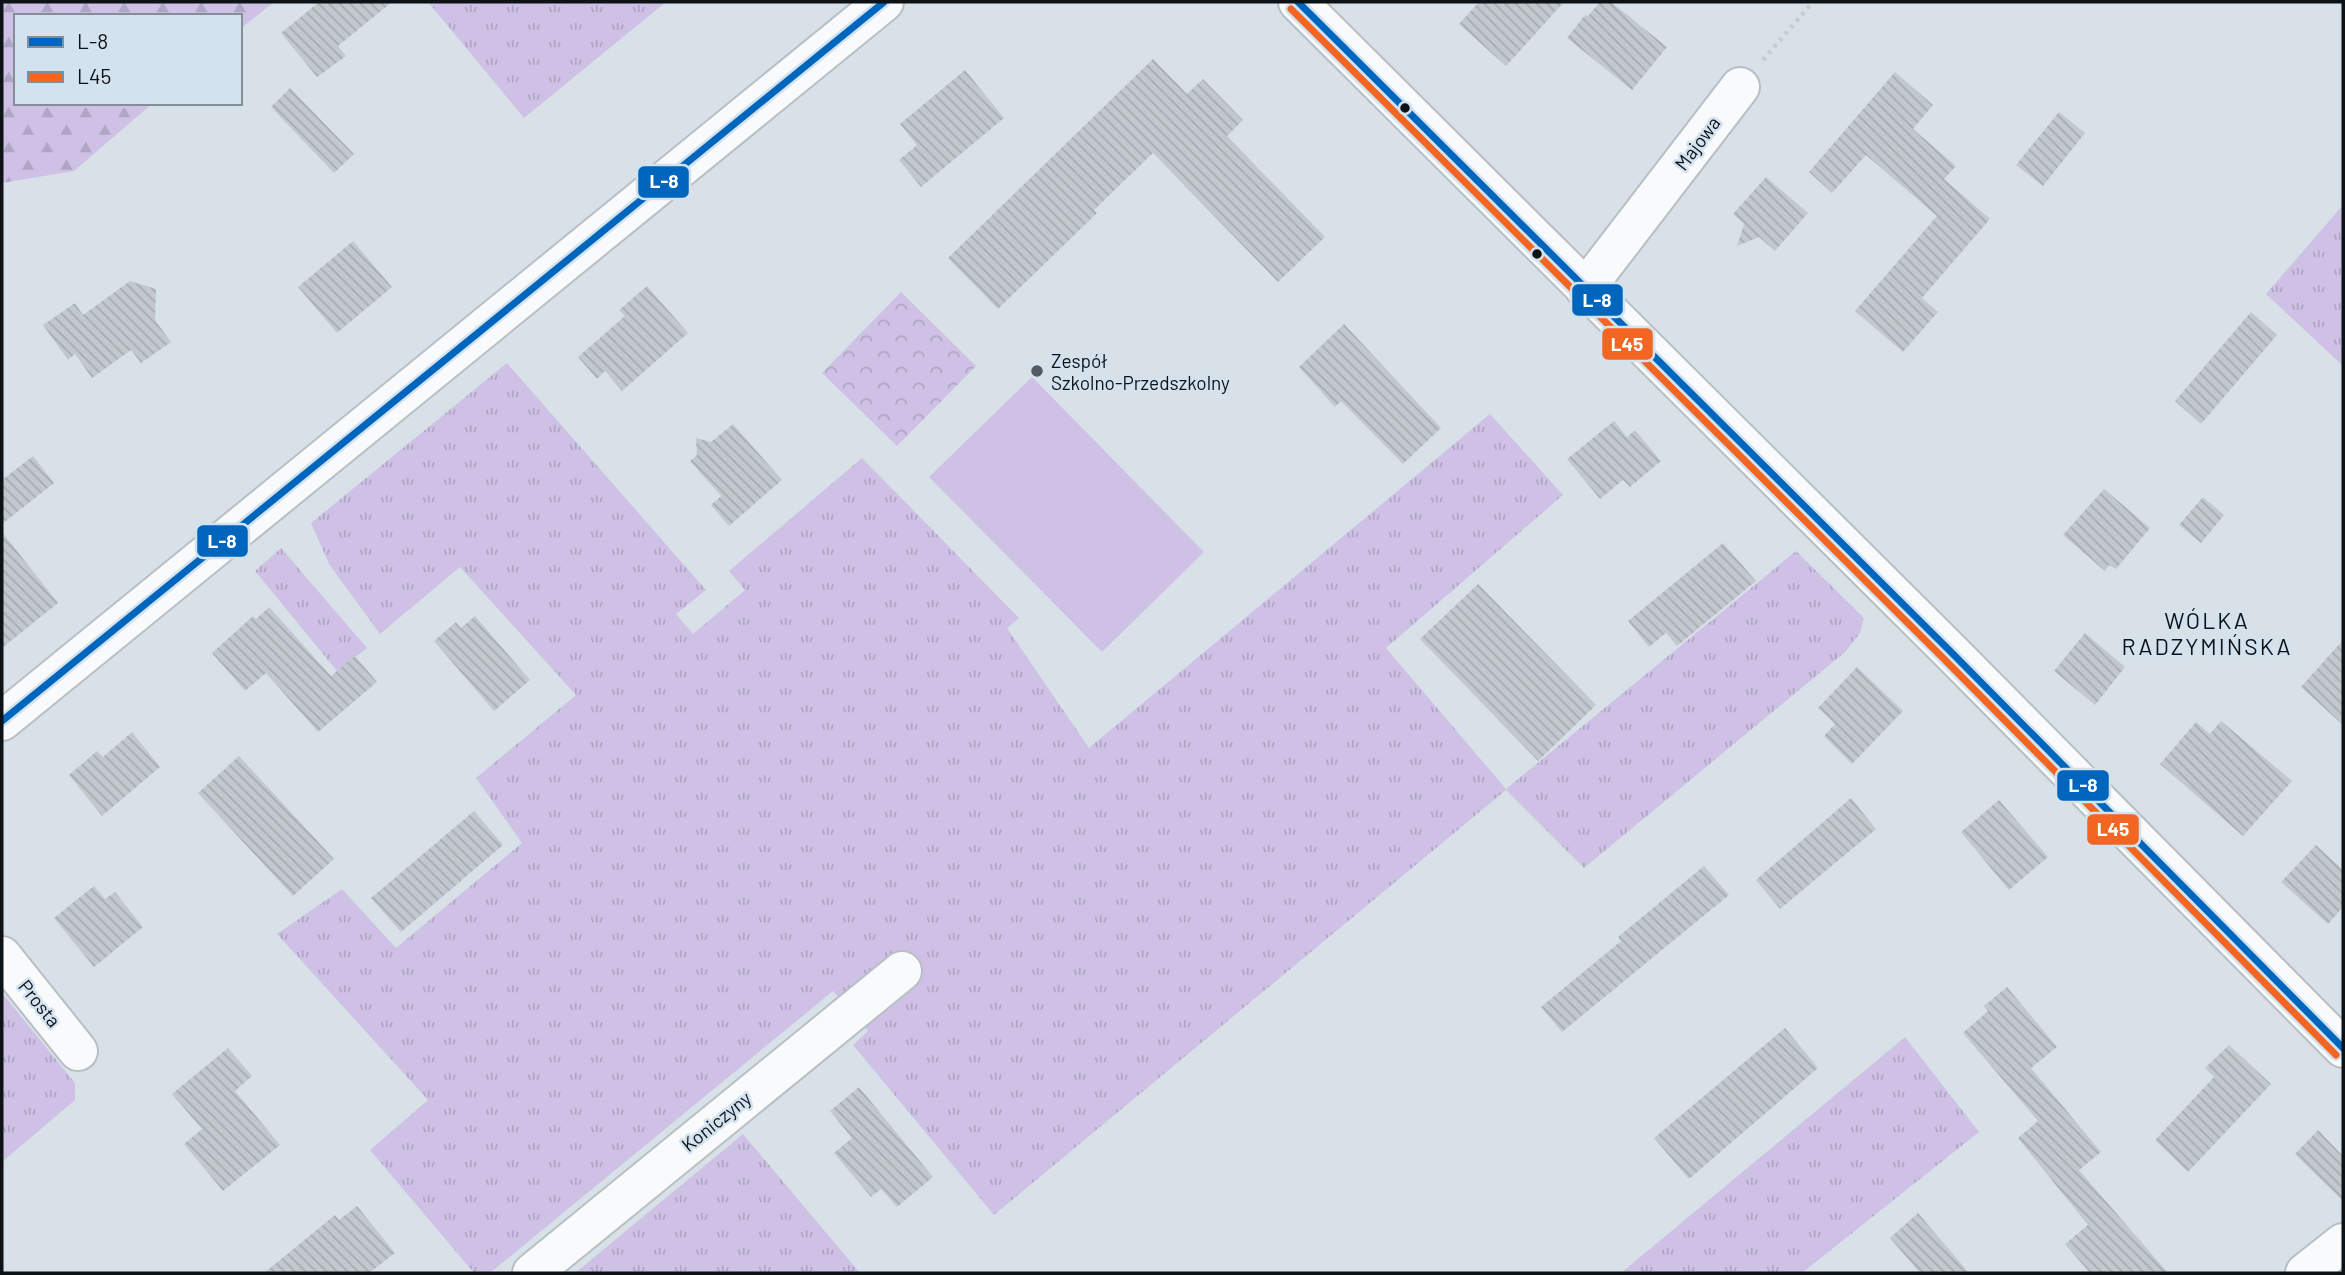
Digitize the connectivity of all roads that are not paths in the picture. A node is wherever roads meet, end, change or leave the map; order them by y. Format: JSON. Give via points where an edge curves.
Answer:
{"nodes":[{"id":1,"x":884,"y":2,"type":"edge"},
{"id":2,"x":1298,"y":2,"type":"edge"},
{"id":3,"x":1740,"y":86,"type":"road end"},
{"id":4,"x":1585,"y":289,"type":"junction"},
{"id":5,"x":2,"y":720,"type":"edge"},
{"id":6,"x":2,"y":956,"type":"edge"},
{"id":7,"x":902,"y":971,"type":"dead end"},
{"id":8,"x":2343,"y":1048,"type":"edge"},
{"id":9,"x":78,"y":1051,"type":"dead end"},
{"id":10,"x":2343,"y":1243,"type":"edge"},
{"id":11,"x":532,"y":1273,"type":"edge"},
{"id":12,"x":2305,"y":1273,"type":"edge"}],
"edges":[{"from":1,"to":5,"type":"street"},
{"from":2,"to":4,"type":"street"},
{"from":3,"to":4,"type":"street","name":"Majowa"},
{"from":4,"to":8,"type":"street"},
{"from":6,"to":9,"type":"street","name":"Prosta"},
{"from":7,"to":11,"type":"street","name":"Koniczyny"},
{"from":10,"to":12,"type":"street"}]}
